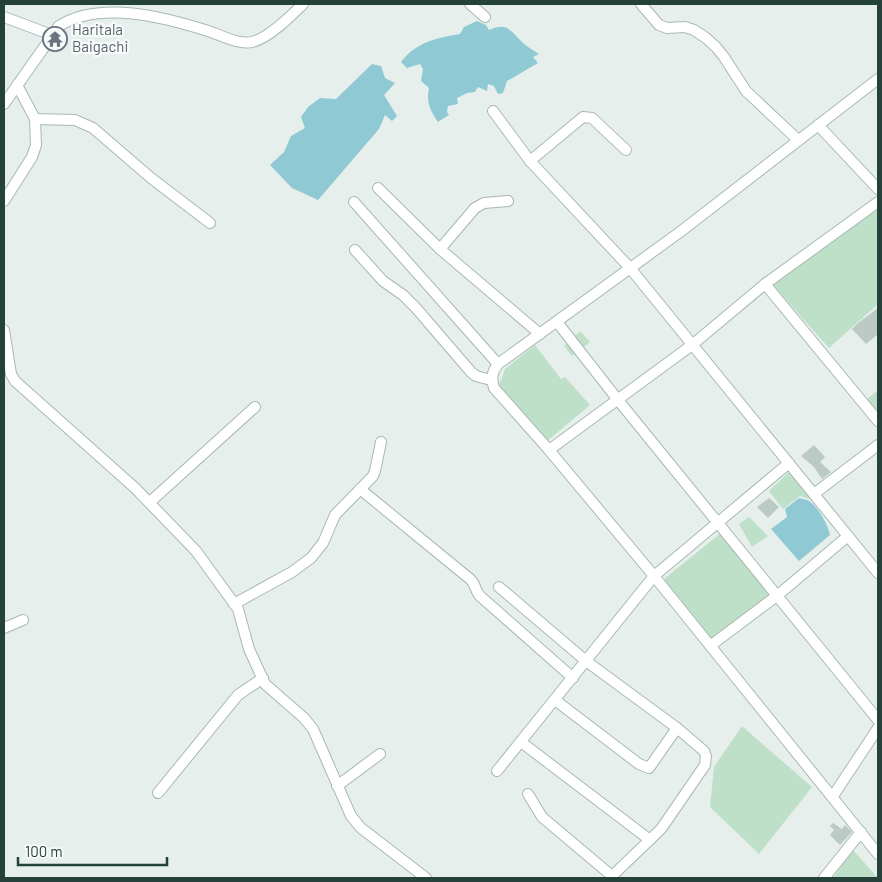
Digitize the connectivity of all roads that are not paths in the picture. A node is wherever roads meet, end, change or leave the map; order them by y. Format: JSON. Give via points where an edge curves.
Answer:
{"nodes":[{"id":1,"x":303,"y":4,"type":"edge"},
{"id":2,"x":470,"y":4,"type":"edge"},
{"id":3,"x":641,"y":4,"type":"edge"},
{"id":4,"x":119,"y":7,"type":"edge"},
{"id":5,"x":4,"y":17,"type":"edge"},
{"id":6,"x":485,"y":17,"type":"dead end"},
{"id":7,"x":52,"y":35,"type":"junction"},
{"id":8,"x":878,"y":78,"type":"edge"},
{"id":9,"x":17,"y":85,"type":"junction"},
{"id":10,"x":4,"y":104,"type":"edge"},
{"id":11,"x":493,"y":110,"type":"dead end"},
{"id":12,"x":35,"y":119,"type":"junction"},
{"id":13,"x":818,"y":125,"type":"junction"},
{"id":14,"x":798,"y":140,"type":"junction"},
{"id":15,"x":626,"y":150,"type":"dead end"},
{"id":16,"x":530,"y":161,"type":"junction"},
{"id":17,"x":378,"y":188,"type":"dead end"},
{"id":18,"x":878,"y":189,"type":"edge"},
{"id":19,"x":4,"y":200,"type":"edge"},
{"id":20,"x":508,"y":201,"type":"dead end"},
{"id":21,"x":354,"y":202,"type":"dead end"},
{"id":22,"x":878,"y":202,"type":"edge"},
{"id":23,"x":210,"y":223,"type":"dead end"},
{"id":24,"x":440,"y":249,"type":"junction"},
{"id":25,"x":354,"y":250,"type":"dead end"},
{"id":26,"x":630,"y":268,"type":"junction"},
{"id":27,"x":765,"y":284,"type":"junction"},
{"id":28,"x":557,"y":322,"type":"junction"},
{"id":29,"x":4,"y":330,"type":"edge"},
{"id":30,"x":540,"y":334,"type":"junction"},
{"id":31,"x":692,"y":345,"type":"junction"},
{"id":32,"x":498,"y":364,"type":"junction"},
{"id":33,"x":491,"y":380,"type":"junction"},
{"id":34,"x":618,"y":400,"type":"junction"},
{"id":35,"x":255,"y":407,"type":"dead end"},
{"id":36,"x":878,"y":420,"type":"edge"},
{"id":37,"x":381,"y":442,"type":"dead end"},
{"id":38,"x":878,"y":445,"type":"edge"},
{"id":39,"x":549,"y":450,"type":"junction"},
{"id":40,"x":789,"y":462,"type":"junction"},
{"id":41,"x":360,"y":489,"type":"junction"},
{"id":42,"x":814,"y":494,"type":"junction"},
{"id":43,"x":150,"y":502,"type":"junction"},
{"id":44,"x":718,"y":522,"type":"junction"},
{"id":45,"x":848,"y":536,"type":"junction"},
{"id":46,"x":878,"y":573,"type":"edge"},
{"id":47,"x":654,"y":576,"type":"junction"},
{"id":48,"x":499,"y":587,"type":"dead end"},
{"id":49,"x":778,"y":595,"type":"junction"},
{"id":50,"x":234,"y":604,"type":"junction"},
{"id":51,"x":23,"y":620,"type":"dead end"},
{"id":52,"x":4,"y":628,"type":"edge"},
{"id":53,"x":710,"y":646,"type":"junction"},
{"id":54,"x":586,"y":661,"type":"junction"},
{"id":55,"x":263,"y":678,"type":"junction"},
{"id":56,"x":573,"y":678,"type":"junction"},
{"id":57,"x":555,"y":700,"type":"junction"},
{"id":58,"x":878,"y":720,"type":"edge"},
{"id":59,"x":676,"y":728,"type":"junction"},
{"id":60,"x":878,"y":728,"type":"edge"},
{"id":61,"x":521,"y":742,"type":"junction"},
{"id":62,"x":380,"y":754,"type":"dead end"},
{"id":63,"x":497,"y":771,"type":"dead end"},
{"id":64,"x":337,"y":786,"type":"junction"},
{"id":65,"x":158,"y":793,"type":"dead end"},
{"id":66,"x":528,"y":794,"type":"dead end"},
{"id":67,"x":833,"y":796,"type":"junction"},
{"id":68,"x":861,"y":832,"type":"junction"},
{"id":69,"x":650,"y":840,"type":"junction"},
{"id":70,"x":878,"y":854,"type":"edge"},
{"id":71,"x":611,"y":877,"type":"edge"},
{"id":72,"x":426,"y":878,"type":"edge"},
{"id":73,"x":824,"y":878,"type":"edge"}],
"edges":[{"from":1,"to":4,"type":"street","via":[[263,38],[242,43]]},
{"from":2,"to":6,"type":"street"},
{"from":3,"to":14,"type":"street","via":[[662,27],[686,27],[706,38],[754,99]]},
{"from":4,"to":7,"type":"street","via":[[67,20]]},
{"from":5,"to":7,"type":"street"},
{"from":7,"to":9,"type":"street"},
{"from":8,"to":13,"type":"street"},
{"from":9,"to":10,"type":"street"},
{"from":9,"to":12,"type":"street"},
{"from":11,"to":16,"type":"street"},
{"from":12,"to":19,"type":"street","via":[[35,150]]},
{"from":12,"to":23,"type":"street","via":[[75,120],[93,128]]},
{"from":13,"to":14,"type":"street"},
{"from":13,"to":18,"type":"street"},
{"from":14,"to":26,"type":"street"},
{"from":15,"to":16,"type":"street","via":[[587,116]]},
{"from":16,"to":26,"type":"street"},
{"from":17,"to":24,"type":"street"},
{"from":20,"to":24,"type":"street","via":[[484,203],[475,208]]},
{"from":21,"to":32,"type":"street"},
{"from":22,"to":27,"type":"street"},
{"from":24,"to":30,"type":"street"},
{"from":25,"to":33,"type":"street","via":[[383,281],[403,294],[471,372]]},
{"from":26,"to":28,"type":"street"},
{"from":26,"to":31,"type":"street"},
{"from":27,"to":31,"type":"street"},
{"from":27,"to":36,"type":"street"},
{"from":28,"to":30,"type":"street"},
{"from":28,"to":34,"type":"street"},
{"from":29,"to":43,"type":"street","via":[[14,381]]},
{"from":30,"to":32,"type":"street"},
{"from":31,"to":34,"type":"street"},
{"from":31,"to":40,"type":"street"},
{"from":32,"to":33,"type":"street"},
{"from":33,"to":39,"type":"street","via":[[494,388]]},
{"from":34,"to":39,"type":"street"},
{"from":34,"to":44,"type":"street"},
{"from":35,"to":43,"type":"street"},
{"from":37,"to":41,"type":"street","via":[[376,471]]},
{"from":38,"to":42,"type":"street"},
{"from":39,"to":47,"type":"street"},
{"from":40,"to":42,"type":"street"},
{"from":40,"to":44,"type":"street"},
{"from":41,"to":50,"type":"street","via":[[335,515],[323,544],[311,558]]},
{"from":41,"to":56,"type":"street","via":[[474,582],[480,596]]},
{"from":42,"to":45,"type":"street"},
{"from":43,"to":50,"type":"street","via":[[196,551]]},
{"from":44,"to":47,"type":"street"},
{"from":44,"to":49,"type":"street"},
{"from":45,"to":46,"type":"street"},
{"from":45,"to":49,"type":"street"},
{"from":47,"to":53,"type":"street"},
{"from":47,"to":54,"type":"street"},
{"from":48,"to":54,"type":"street"},
{"from":49,"to":53,"type":"street"},
{"from":49,"to":58,"type":"street"},
{"from":50,"to":55,"type":"street"},
{"from":51,"to":52,"type":"street"},
{"from":53,"to":67,"type":"street"},
{"from":54,"to":56,"type":"street"},
{"from":54,"to":59,"type":"street"},
{"from":55,"to":64,"type":"street","via":[[268,687],[313,729]]},
{"from":55,"to":65,"type":"street","via":[[238,694]]},
{"from":56,"to":57,"type":"street"},
{"from":57,"to":59,"type":"street","via":[[632,759],[649,768]]},
{"from":57,"to":61,"type":"street"},
{"from":59,"to":69,"type":"street","via":[[704,751],[707,762]]},
{"from":60,"to":67,"type":"street"},
{"from":61,"to":63,"type":"street"},
{"from":61,"to":69,"type":"street"},
{"from":62,"to":64,"type":"street"},
{"from":64,"to":72,"type":"street","via":[[356,822]]},
{"from":66,"to":71,"type":"street","via":[[542,817]]},
{"from":67,"to":68,"type":"street"},
{"from":68,"to":70,"type":"street"},
{"from":68,"to":73,"type":"street"},
{"from":69,"to":71,"type":"street"}]}
